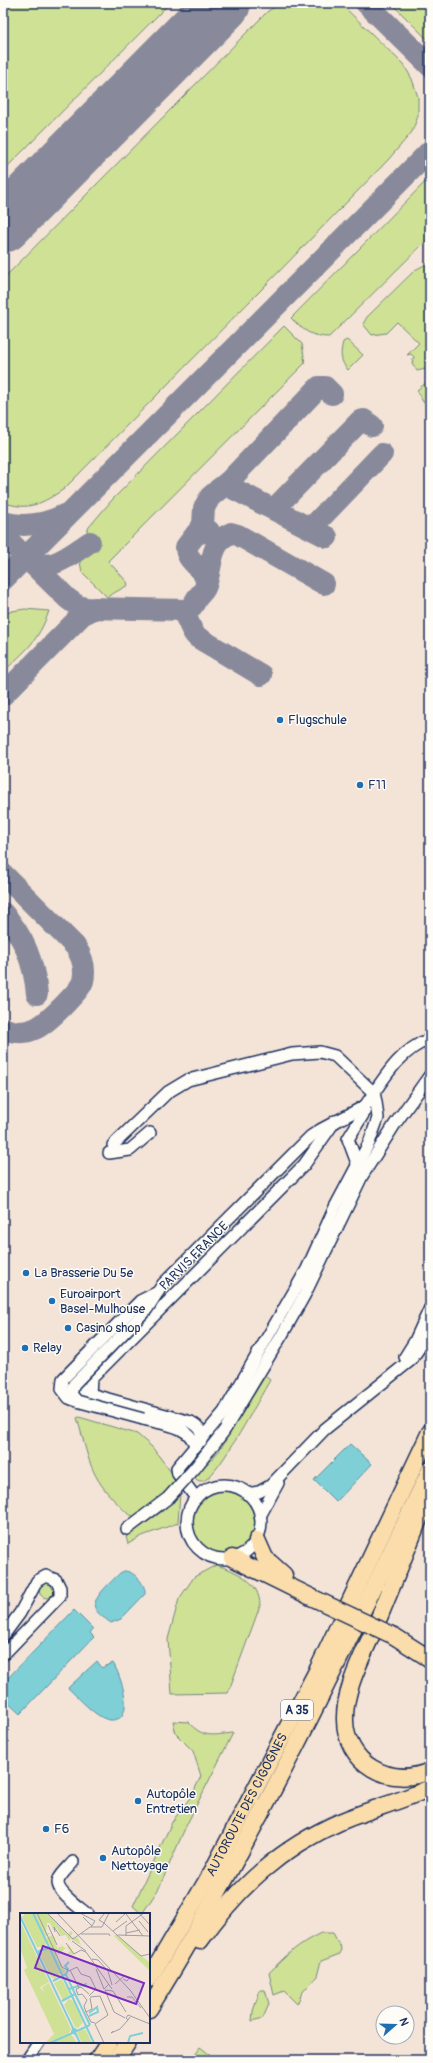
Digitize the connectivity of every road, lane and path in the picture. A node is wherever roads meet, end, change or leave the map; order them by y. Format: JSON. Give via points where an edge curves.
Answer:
{"nodes":[{"id":1,"x":430,"y":1039,"type":"edge"},
{"id":2,"x":430,"y":1075,"type":"edge"},
{"id":3,"x":374,"y":1093,"type":"junction"},
{"id":4,"x":365,"y":1106,"type":"junction"},
{"id":5,"x":335,"y":1121,"type":"junction"},
{"id":6,"x":150,"y":1133,"type":"dead end"},
{"id":7,"x":357,"y":1163,"type":"junction"},
{"id":8,"x":231,"y":1221,"type":"junction"},
{"id":9,"x":243,"y":1227,"type":"junction"},
{"id":10,"x":430,"y":1308,"type":"edge"},
{"id":11,"x":430,"y":1332,"type":"edge"},
{"id":12,"x":386,"y":1379,"type":"junction"},
{"id":13,"x":78,"y":1384,"type":"dead end"},
{"id":14,"x":90,"y":1394,"type":"junction"},
{"id":15,"x":430,"y":1432,"type":"edge"},
{"id":16,"x":198,"y":1444,"type":"junction"},
{"id":17,"x":430,"y":1470,"type":"edge"},
{"id":18,"x":285,"y":1472,"type":"junction"},
{"id":19,"x":430,"y":1490,"type":"edge"},
{"id":20,"x":247,"y":1494,"type":"junction"},
{"id":21,"x":196,"y":1498,"type":"junction"},
{"id":22,"x":260,"y":1516,"type":"junction"},
{"id":23,"x":127,"y":1529,"type":"dead end"},
{"id":24,"x":257,"y":1540,"type":"junction"},
{"id":25,"x":232,"y":1558,"type":"junction"},
{"id":26,"x":312,"y":1594,"type":"junction"},
{"id":27,"x":396,"y":1634,"type":"junction"},
{"id":28,"x":3,"y":1636,"type":"edge"},
{"id":29,"x":430,"y":1648,"type":"edge"},
{"id":30,"x":3,"y":1655,"type":"edge"},
{"id":31,"x":430,"y":1659,"type":"edge"},
{"id":32,"x":430,"y":1771,"type":"edge"},
{"id":33,"x":430,"y":1788,"type":"edge"},
{"id":34,"x":73,"y":1862,"type":"dead end"},
{"id":35,"x":86,"y":1913,"type":"edge"},
{"id":36,"x":150,"y":1977,"type":"edge"},
{"id":37,"x":151,"y":2007,"type":"edge"},
{"id":38,"x":38,"y":2043,"type":"edge"},
{"id":39,"x":108,"y":2043,"type":"edge"},
{"id":40,"x":127,"y":2043,"type":"edge"},
{"id":41,"x":27,"y":2060,"type":"edge"},
{"id":42,"x":97,"y":2060,"type":"edge"},
{"id":43,"x":116,"y":2060,"type":"edge"}],
"edges":[{"from":1,"to":3,"type":"street","via":[[419,1043],[392,1067]]},
{"from":2,"to":23,"type":"street","bridge":true,"via":[[362,1176],[305,1294],[224,1431],[168,1498]]},
{"from":3,"to":4,"type":"street"},
{"from":3,"to":6,"type":"street","via":[[330,1053],[292,1054],[188,1080],[168,1092],[111,1149],[130,1150]]},
{"from":3,"to":7,"type":"street","via":[[378,1118],[369,1143]]},
{"from":4,"to":5,"type":"street"},
{"from":4,"to":7,"type":"street","via":[[364,1113],[348,1140]]},
{"from":5,"to":8,"type":"street","via":[[312,1136]]},
{"from":5,"to":9,"type":"street","name":"PARVIS FRANCE","via":[[304,1165]]},
{"from":7,"to":16,"type":"street","via":[[279,1319],[224,1412]]},
{"from":8,"to":9,"type":"street"},
{"from":8,"to":16,"type":"street","bridge":true,"via":[[163,1284],[147,1309],[74,1384],[71,1394],[77,1401],[185,1431]]},
{"from":9,"to":14,"type":"street","name":"PARVIS FRANCE","via":[[90,1379]]},
{"from":10,"to":12,"type":"street","via":[[410,1351]]},
{"from":11,"to":12,"type":"street","via":[[411,1360]]},
{"from":12,"to":18,"type":"street","via":[[325,1429]]},
{"from":13,"to":14,"type":"street"},
{"from":14,"to":16,"type":"street","via":[[192,1422],[202,1432]]},
{"from":15,"to":36,"type":"highway","name":"AUTOROUTE DES CIGOGNES","number":"A 35","via":[[318,1669],[213,1870]]},
{"from":16,"to":21,"type":"street","via":[[182,1459],[177,1468],[178,1474]]},
{"from":17,"to":37,"type":"highway","name":"AUTOROUTE DES CIGOGNES","number":"A 35","via":[[317,1705],[227,1877]]},
{"from":18,"to":20,"type":"street","via":[[265,1490]]},
{"from":18,"to":22,"type":"street"},
{"from":19,"to":32,"type":"highway","via":[[352,1685],[344,1720],[353,1749],[363,1762],[373,1769],[398,1777]]},
{"from":20,"to":21,"type":"street","via":[[230,1486],[221,1486],[211,1488]]},
{"from":20,"to":22,"type":"street","via":[[254,1501]]},
{"from":21,"to":25,"type":"street","via":[[189,1508],[186,1520],[192,1542],[207,1555]]},
{"from":22,"to":24,"type":"street","via":[[261,1528]]},
{"from":24,"to":25,"type":"street","via":[[246,1552]]},
{"from":24,"to":26,"type":"highway","via":[[270,1564]]},
{"from":25,"to":26,"type":"highway"},
{"from":26,"to":27,"type":"highway","bridge":true},
{"from":27,"to":29,"type":"highway"},
{"from":27,"to":31,"type":"highway"},
{"from":28,"to":30,"type":"street","via":[[20,1613],[37,1581],[46,1576],[56,1580],[60,1596]]},
{"from":33,"to":37,"type":"highway","via":[[333,1825],[273,1862],[221,1911]]},
{"from":34,"to":35,"type":"street","via":[[58,1884],[62,1892]]},
{"from":38,"to":41,"type":"street"},
{"from":39,"to":42,"type":"highway"},
{"from":40,"to":43,"type":"highway"}]}
